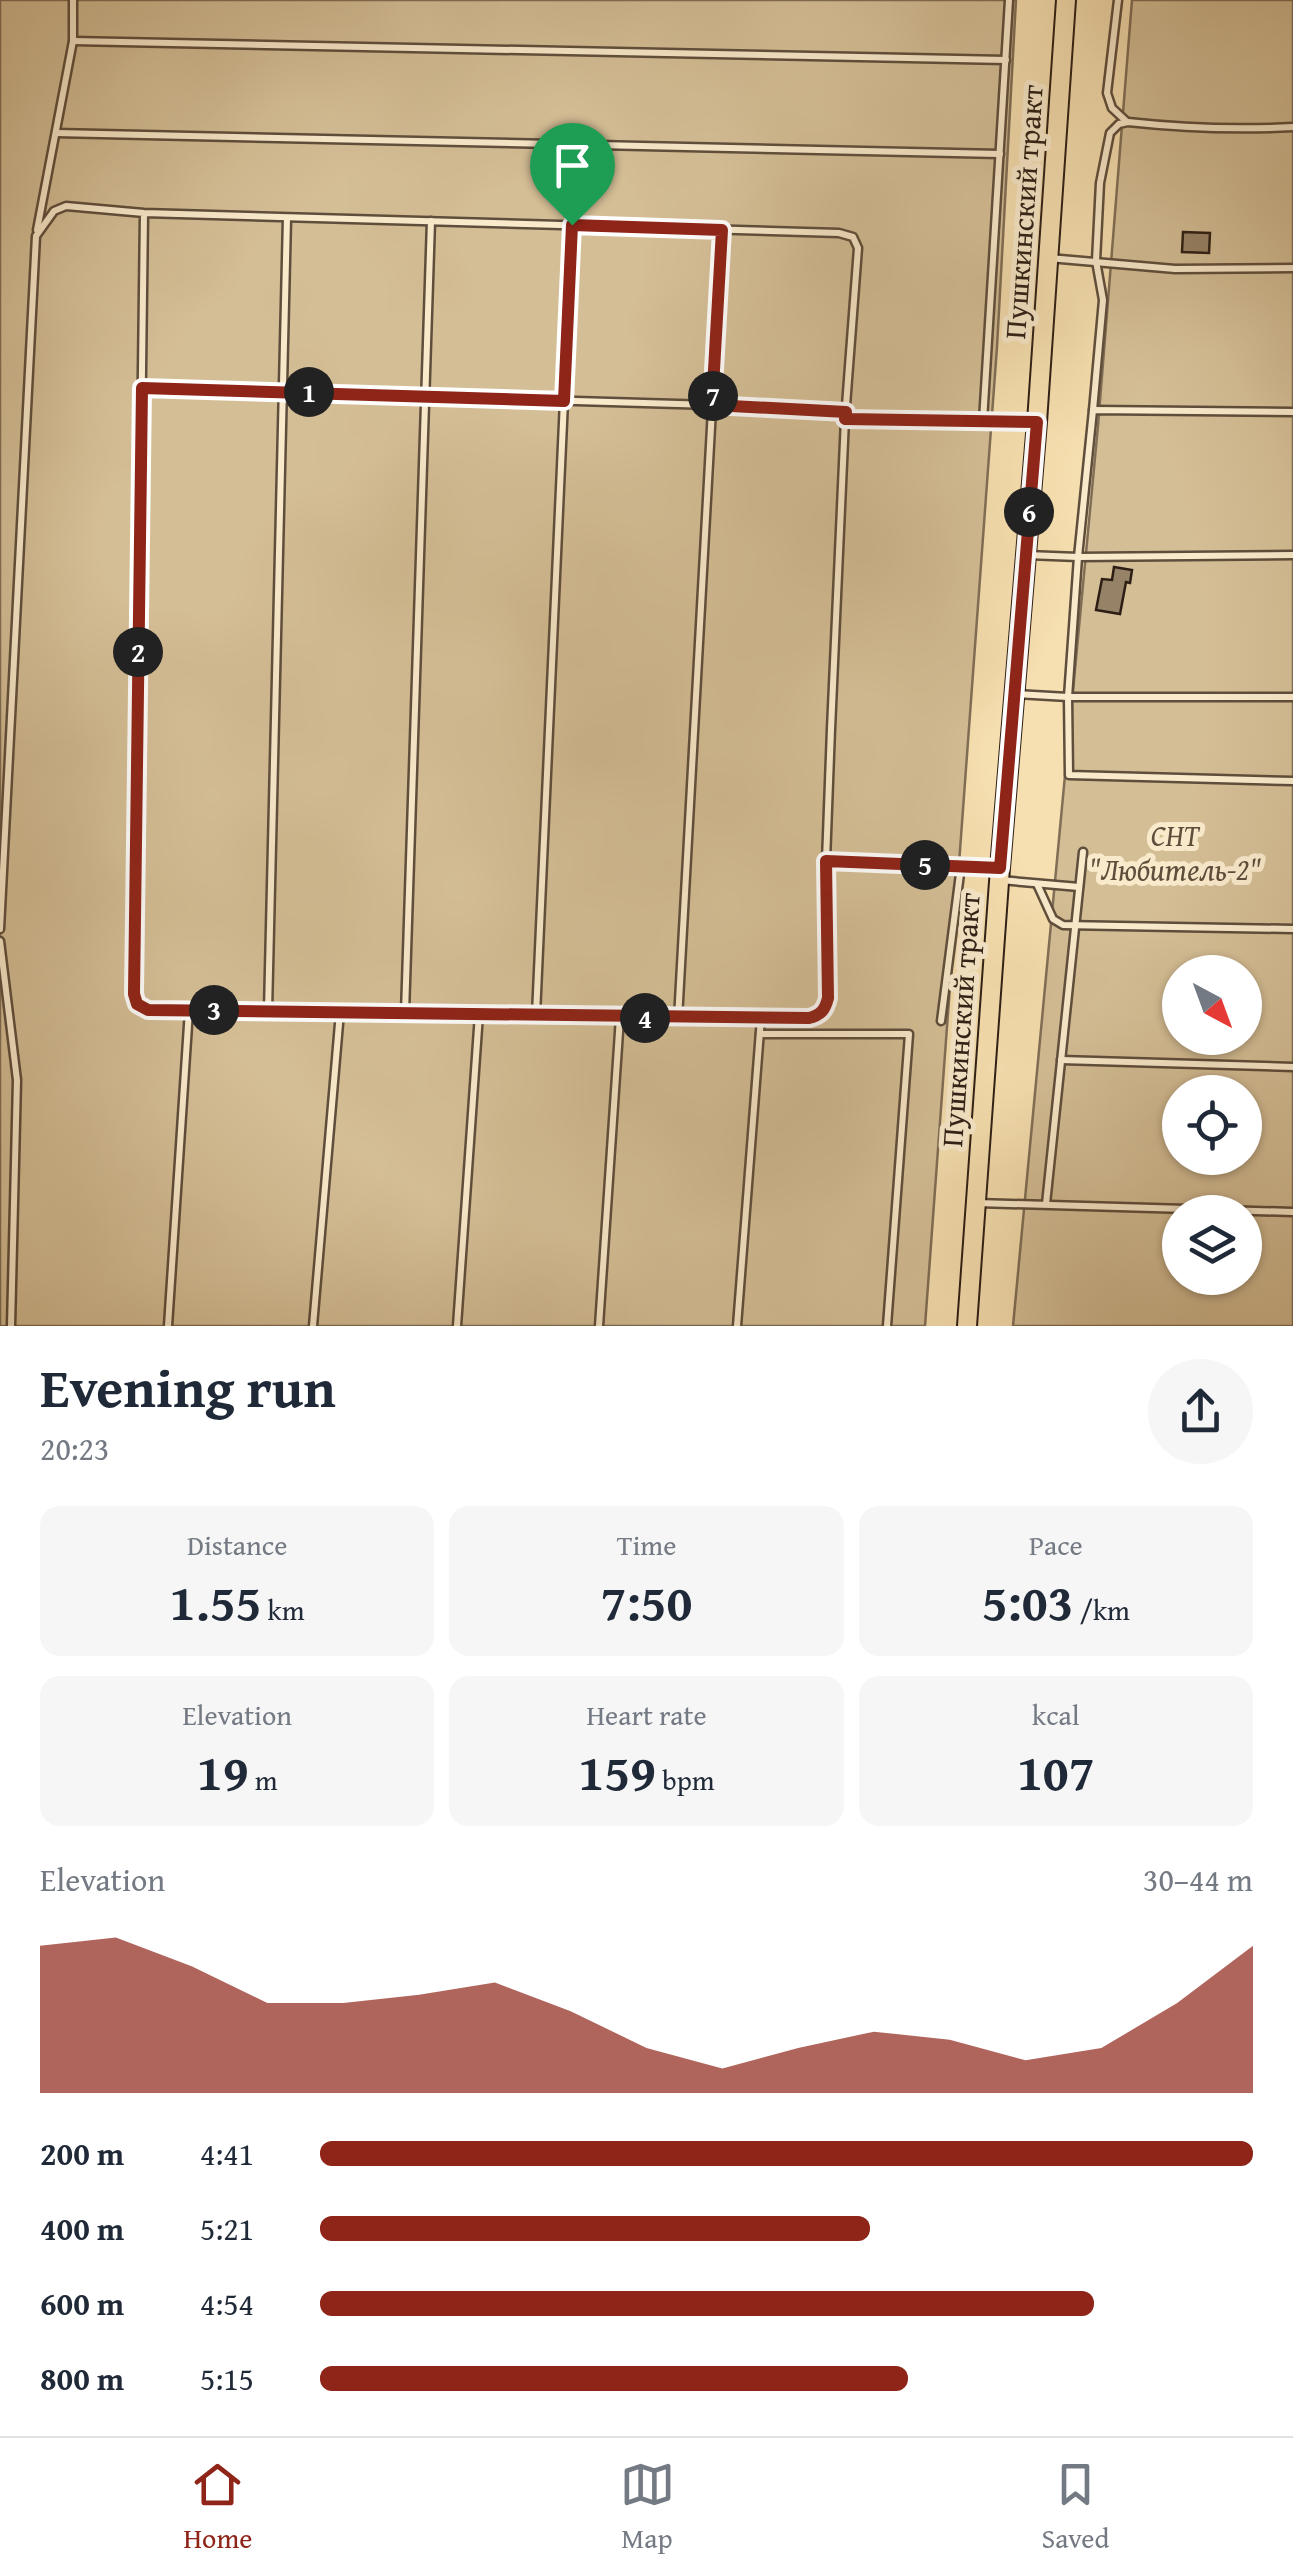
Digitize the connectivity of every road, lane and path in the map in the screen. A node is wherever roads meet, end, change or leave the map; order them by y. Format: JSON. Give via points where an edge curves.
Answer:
{"nodes":[{"id":1,"x":72,"y":0,"type":"edge"},
{"id":2,"x":1009,"y":0,"type":"edge"},
{"id":3,"x":1066,"y":0,"type":"edge"},
{"id":4,"x":1118,"y":0,"type":"edge"},
{"id":5,"x":73,"y":40,"type":"junction"},
{"id":6,"x":1006,"y":60,"type":"junction"},
{"id":7,"x":1128,"y":122,"type":"junction"},
{"id":8,"x":1293,"y":127,"type":"edge"},
{"id":9,"x":56,"y":132,"type":"junction"},
{"id":10,"x":1000,"y":154,"type":"junction"},
{"id":11,"x":144,"y":213,"type":"junction"},
{"id":12,"x":287,"y":217,"type":"junction"},
{"id":13,"x":431,"y":221,"type":"junction"},
{"id":14,"x":572,"y":225,"type":"junction"},
{"id":15,"x":722,"y":230,"type":"junction"},
{"id":16,"x":36,"y":236,"type":"junction"},
{"id":17,"x":1048,"y":258,"type":"junction"},
{"id":18,"x":1096,"y":261,"type":"junction"},
{"id":19,"x":1293,"y":268,"type":"edge"},
{"id":20,"x":142,"y":388,"type":"junction"},
{"id":21,"x":283,"y":391,"type":"junction"},
{"id":22,"x":426,"y":397,"type":"junction"},
{"id":23,"x":564,"y":401,"type":"junction"},
{"id":24,"x":712,"y":405,"type":"junction"},
{"id":25,"x":1093,"y":410,"type":"junction"},
{"id":26,"x":1293,"y":412,"type":"edge"},
{"id":27,"x":846,"y":416,"type":"junction"},
{"id":28,"x":983,"y":422,"type":"junction"},
{"id":29,"x":1037,"y":422,"type":"junction"},
{"id":30,"x":1025,"y":555,"type":"junction"},
{"id":31,"x":1293,"y":555,"type":"edge"},
{"id":32,"x":1078,"y":557,"type":"junction"},
{"id":33,"x":1014,"y":694,"type":"junction"},
{"id":34,"x":1068,"y":697,"type":"junction"},
{"id":35,"x":1293,"y":697,"type":"edge"},
{"id":36,"x":1293,"y":781,"type":"edge"},
{"id":37,"x":1083,"y":852,"type":"dead end"},
{"id":38,"x":826,"y":861,"type":"junction"},
{"id":39,"x":961,"y":866,"type":"junction"},
{"id":40,"x":999,"y":874,"type":"junction"},
{"id":41,"x":1036,"y":884,"type":"junction"},
{"id":42,"x":1079,"y":887,"type":"junction"},
{"id":43,"x":1075,"y":924,"type":"junction"},
{"id":44,"x":0,"y":929,"type":"edge"},
{"id":45,"x":1293,"y":929,"type":"edge"},
{"id":46,"x":0,"y":941,"type":"edge"},
{"id":47,"x":188,"y":1010,"type":"junction"},
{"id":48,"x":268,"y":1011,"type":"junction"},
{"id":49,"x":340,"y":1012,"type":"junction"},
{"id":50,"x":405,"y":1013,"type":"junction"},
{"id":51,"x":479,"y":1014,"type":"junction"},
{"id":52,"x":536,"y":1015,"type":"junction"},
{"id":53,"x":620,"y":1017,"type":"junction"},
{"id":54,"x":678,"y":1018,"type":"junction"},
{"id":55,"x":762,"y":1018,"type":"junction"},
{"id":56,"x":940,"y":1021,"type":"dead end"},
{"id":57,"x":760,"y":1034,"type":"junction"},
{"id":58,"x":1061,"y":1060,"type":"junction"},
{"id":59,"x":1293,"y":1067,"type":"edge"},
{"id":60,"x":976,"y":1203,"type":"junction"},
{"id":61,"x":1046,"y":1204,"type":"junction"},
{"id":62,"x":1293,"y":1212,"type":"edge"},
{"id":63,"x":12,"y":1326,"type":"edge"},
{"id":64,"x":168,"y":1326,"type":"edge"},
{"id":65,"x":314,"y":1326,"type":"edge"},
{"id":66,"x":457,"y":1326,"type":"edge"},
{"id":67,"x":599,"y":1326,"type":"edge"},
{"id":68,"x":737,"y":1326,"type":"edge"},
{"id":69,"x":887,"y":1326,"type":"edge"},
{"id":70,"x":967,"y":1326,"type":"edge"}],
"edges":[{"from":1,"to":5,"type":"lane"},
{"from":2,"to":6,"type":"lane"},
{"from":3,"to":17,"type":"main road","name":"Пушкинский тракт"},
{"from":4,"to":7,"type":"lane","via":[[1108,93],[1112,108]]},
{"from":5,"to":6,"type":"lane"},
{"from":5,"to":9,"type":"lane"},
{"from":6,"to":10,"type":"lane"},
{"from":7,"to":8,"type":"lane"},
{"from":7,"to":18,"type":"lane","via":[[1110,133],[1106,150]]},
{"from":9,"to":10,"type":"lane"},
{"from":9,"to":16,"type":"lane"},
{"from":10,"to":28,"type":"lane"},
{"from":11,"to":12,"type":"lane"},
{"from":11,"to":16,"type":"lane","via":[[66,206]]},
{"from":11,"to":20,"type":"lane"},
{"from":12,"to":13,"type":"lane"},
{"from":12,"to":21,"type":"lane"},
{"from":13,"to":14,"type":"lane"},
{"from":13,"to":22,"type":"lane"},
{"from":14,"to":15,"type":"lane"},
{"from":14,"to":23,"type":"lane"},
{"from":15,"to":24,"type":"lane"},
{"from":15,"to":27,"type":"lane","via":[[853,237],[858,248]]},
{"from":16,"to":44,"type":"lane"},
{"from":17,"to":18,"type":"lane"},
{"from":17,"to":29,"type":"main road","name":"Пушкинский тракт"},
{"from":18,"to":19,"type":"lane","via":[[1175,269]]},
{"from":18,"to":25,"type":"lane","via":[[1103,300]]},
{"from":20,"to":21,"type":"lane"},
{"from":20,"to":47,"type":"lane","via":[[134,994],[148,1010]]},
{"from":21,"to":22,"type":"lane"},
{"from":21,"to":48,"type":"lane"},
{"from":22,"to":23,"type":"lane"},
{"from":22,"to":50,"type":"lane"},
{"from":23,"to":24,"type":"lane"},
{"from":23,"to":52,"type":"lane"},
{"from":24,"to":27,"type":"lane"},
{"from":24,"to":54,"type":"lane"},
{"from":25,"to":26,"type":"lane"},
{"from":25,"to":32,"type":"lane"},
{"from":27,"to":28,"type":"lane"},
{"from":27,"to":38,"type":"lane"},
{"from":28,"to":29,"type":"lane"},
{"from":29,"to":30,"type":"main road","name":"Пушкинский тракт"},
{"from":30,"to":32,"type":"lane"},
{"from":30,"to":33,"type":"main road","name":"Пушкинский тракт"},
{"from":31,"to":32,"type":"lane"},
{"from":32,"to":34,"type":"lane"},
{"from":33,"to":34,"type":"lane"},
{"from":33,"to":40,"type":"main road","name":"Пушкинский тракт"},
{"from":34,"to":35,"type":"lane"},
{"from":34,"to":36,"type":"lane","via":[[1070,775]]},
{"from":37,"to":42,"type":"lane"},
{"from":38,"to":39,"type":"lane"},
{"from":38,"to":55,"type":"lane","via":[[825,1009],[809,1018]]},
{"from":39,"to":40,"type":"lane"},
{"from":39,"to":56,"type":"lane"},
{"from":40,"to":41,"type":"lane"},
{"from":40,"to":60,"type":"main road","name":"Пушкинский тракт"},
{"from":41,"to":42,"type":"lane"},
{"from":41,"to":43,"type":"lane","via":[[1053,919]]},
{"from":42,"to":43,"type":"lane"},
{"from":43,"to":45,"type":"lane"},
{"from":43,"to":58,"type":"lane"},
{"from":46,"to":63,"type":"lane","via":[[17,1080]]},
{"from":47,"to":48,"type":"lane"},
{"from":47,"to":64,"type":"lane"},
{"from":48,"to":49,"type":"lane"},
{"from":49,"to":50,"type":"lane"},
{"from":49,"to":65,"type":"lane"},
{"from":50,"to":51,"type":"lane"},
{"from":51,"to":52,"type":"lane"},
{"from":51,"to":66,"type":"lane"},
{"from":52,"to":53,"type":"lane"},
{"from":53,"to":54,"type":"lane"},
{"from":53,"to":67,"type":"lane"},
{"from":54,"to":55,"type":"lane"},
{"from":55,"to":57,"type":"lane"},
{"from":57,"to":68,"type":"lane"},
{"from":57,"to":69,"type":"lane","via":[[910,1034]]},
{"from":58,"to":59,"type":"lane"},
{"from":58,"to":61,"type":"lane"},
{"from":60,"to":61,"type":"lane"},
{"from":60,"to":70,"type":"main road","name":"Пушкинский тракт"},
{"from":61,"to":62,"type":"lane"}]}
